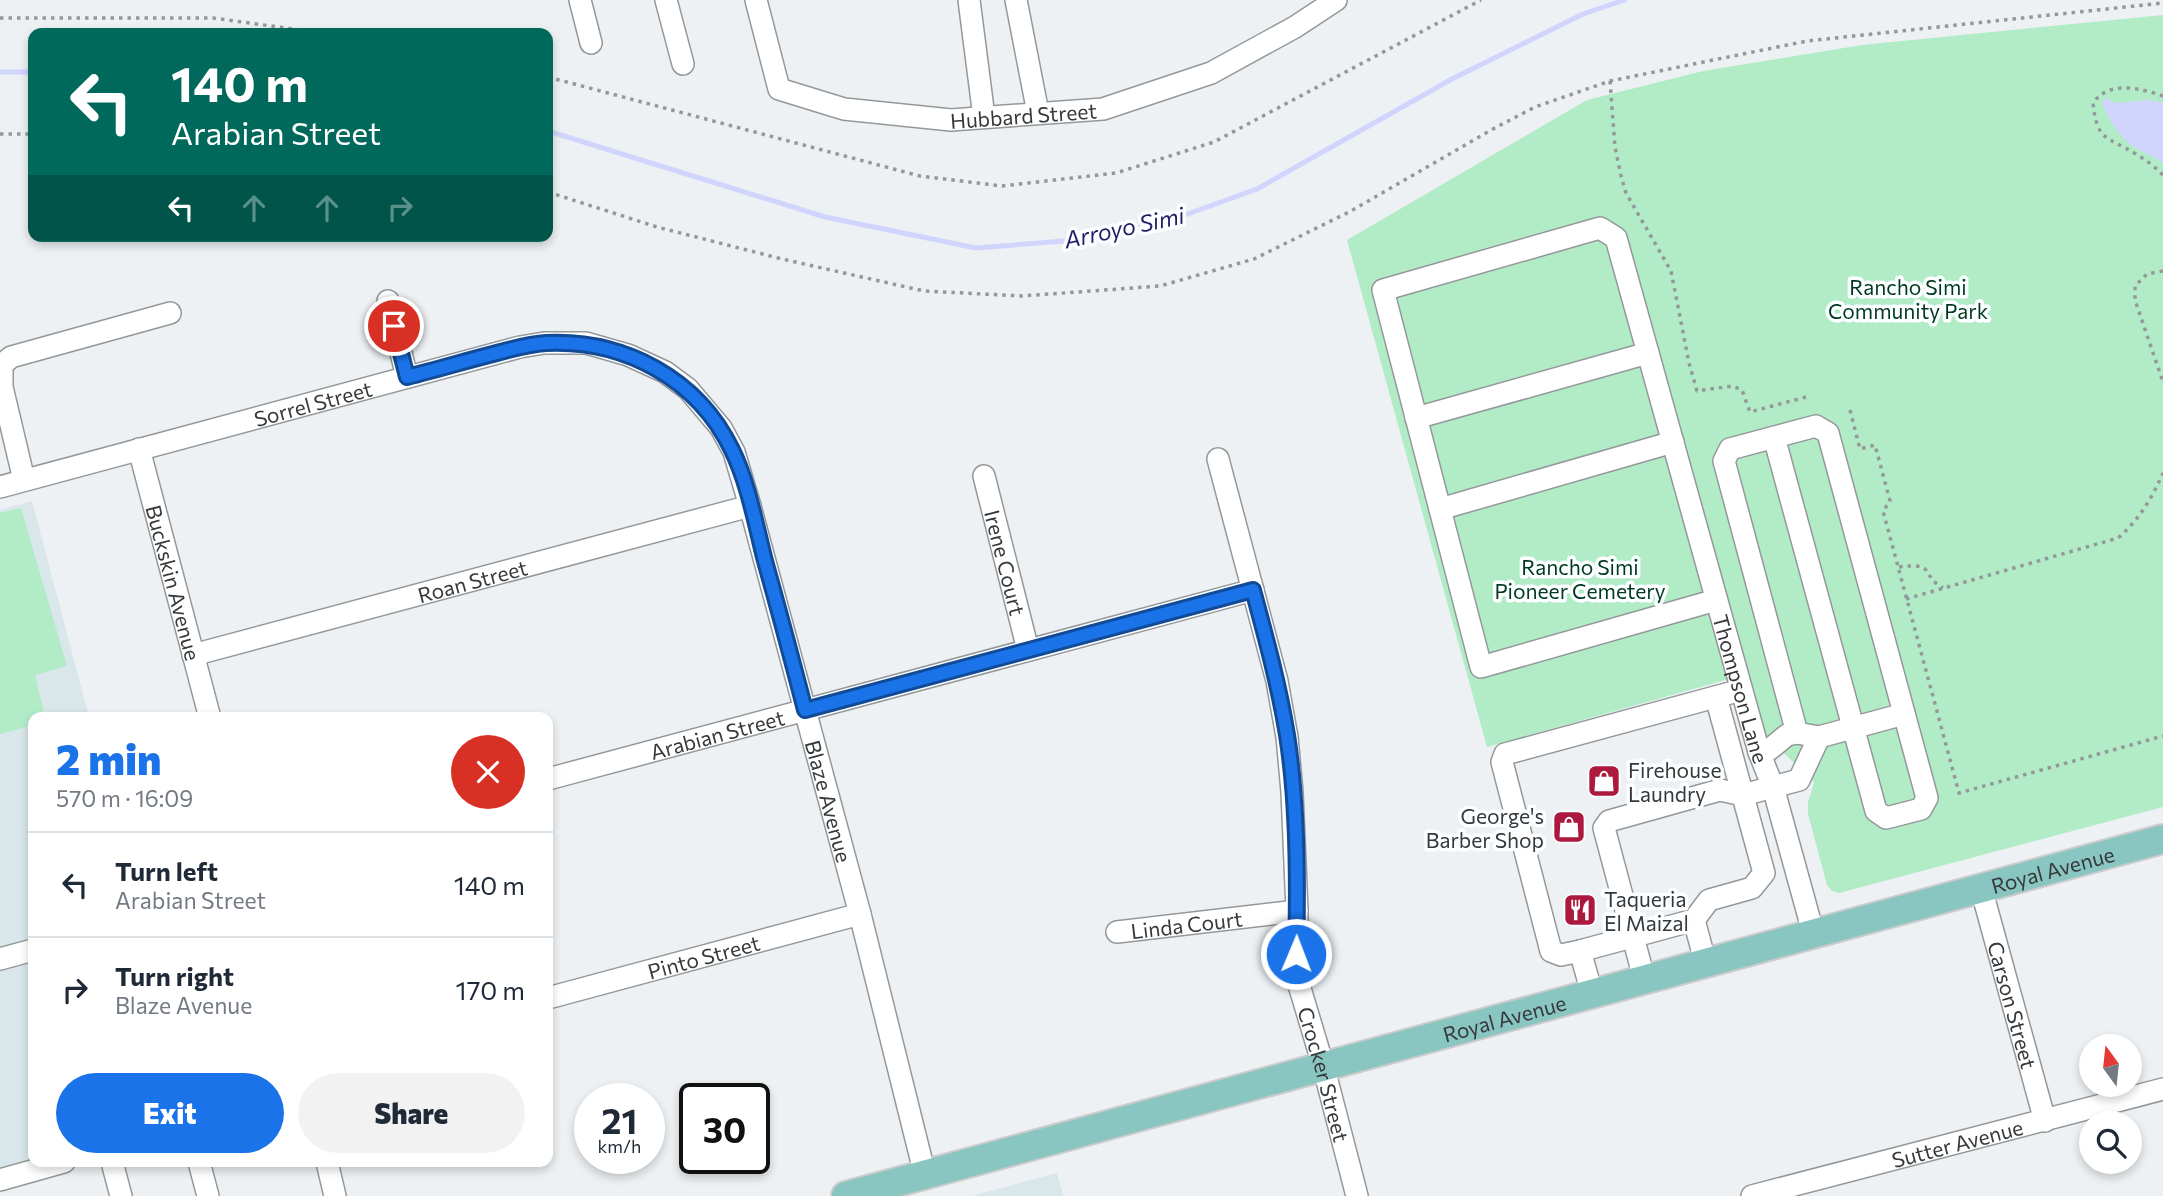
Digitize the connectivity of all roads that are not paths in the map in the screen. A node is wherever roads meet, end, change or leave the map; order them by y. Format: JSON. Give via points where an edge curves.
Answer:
{"nodes":[{"id":1,"x":580,"y":0,"type":"edge"},
{"id":2,"x":666,"y":0,"type":"edge"},
{"id":3,"x":756,"y":0,"type":"edge"},
{"id":4,"x":969,"y":0,"type":"edge"},
{"id":5,"x":1016,"y":0,"type":"edge"},
{"id":6,"x":1297,"y":0,"type":"edge"},
{"id":7,"x":1336,"y":0,"type":"edge"},
{"id":8,"x":1308,"y":19,"type":"junction"},
{"id":9,"x":592,"y":43,"type":"dead end"},
{"id":10,"x":683,"y":64,"type":"dead end"},
{"id":11,"x":1038,"y":113,"type":"junction"},
{"id":12,"x":984,"y":117,"type":"junction"},
{"id":13,"x":388,"y":301,"type":"dead end"},
{"id":14,"x":170,"y":313,"type":"dead end"},
{"id":15,"x":1648,"y":353,"type":"junction"},
{"id":16,"x":666,"y":372,"type":"joint"},
{"id":17,"x":407,"y":377,"type":"junction"},
{"id":18,"x":1416,"y":418,"type":"junction"},
{"id":19,"x":1774,"y":438,"type":"junction"},
{"id":20,"x":1673,"y":442,"type":"junction"},
{"id":21,"x":139,"y":449,"type":"junction"},
{"id":22,"x":1218,"y":458,"type":"dead end"},
{"id":23,"x":984,"y":476,"type":"dead end"},
{"id":24,"x":24,"y":480,"type":"junction"},
{"id":25,"x":0,"y":486,"type":"edge"},
{"id":26,"x":750,"y":506,"type":"junction"},
{"id":27,"x":1440,"y":509,"type":"junction"},
{"id":28,"x":1253,"y":590,"type":"junction"},
{"id":29,"x":1716,"y":600,"type":"junction"},
{"id":30,"x":1028,"y":650,"type":"junction"},
{"id":31,"x":193,"y":655,"type":"junction"},
{"id":32,"x":1741,"y":690,"type":"junction"},
{"id":33,"x":1716,"y":697,"type":"junction"},
{"id":34,"x":805,"y":710,"type":"junction"},
{"id":35,"x":208,"y":712,"type":"edge"},
{"id":36,"x":1904,"y":714,"type":"junction"},
{"id":37,"x":1853,"y":728,"type":"junction"},
{"id":38,"x":1797,"y":733,"type":"junction"},
{"id":39,"x":1819,"y":737,"type":"junction"},
{"id":40,"x":1759,"y":752,"type":"junction"},
{"id":41,"x":553,"y":778,"type":"edge"},
{"id":42,"x":1773,"y":787,"type":"junction"},
{"id":43,"x":1743,"y":795,"type":"junction"},
{"id":44,"x":2163,"y":839,"type":"edge"},
{"id":45,"x":1981,"y":888,"type":"junction"},
{"id":46,"x":1297,"y":911,"type":"junction"},
{"id":47,"x":860,"y":914,"type":"junction"},
{"id":48,"x":1694,"y":920,"type":"junction"},
{"id":49,"x":1117,"y":932,"type":"dead end"},
{"id":50,"x":1813,"y":932,"type":"junction"},
{"id":51,"x":1633,"y":936,"type":"junction"},
{"id":52,"x":1580,"y":951,"type":"junction"},
{"id":53,"x":28,"y":952,"type":"edge"},
{"id":54,"x":0,"y":960,"type":"edge"},
{"id":55,"x":1705,"y":961,"type":"junction"},
{"id":56,"x":1644,"y":978,"type":"junction"},
{"id":57,"x":1592,"y":993,"type":"junction"},
{"id":58,"x":553,"y":997,"type":"edge"},
{"id":59,"x":1323,"y":1065,"type":"junction"},
{"id":60,"x":2163,"y":1089,"type":"edge"},
{"id":61,"x":2045,"y":1121,"type":"junction"},
{"id":62,"x":46,"y":1167,"type":"edge"},
{"id":63,"x":113,"y":1167,"type":"edge"},
{"id":64,"x":200,"y":1167,"type":"edge"},
{"id":65,"x":328,"y":1167,"type":"edge"},
{"id":66,"x":925,"y":1175,"type":"junction"},
{"id":67,"x":0,"y":1180,"type":"edge"},
{"id":68,"x":121,"y":1196,"type":"edge"},
{"id":69,"x":208,"y":1196,"type":"edge"},
{"id":70,"x":335,"y":1196,"type":"edge"},
{"id":71,"x":845,"y":1196,"type":"edge"},
{"id":72,"x":1357,"y":1196,"type":"edge"},
{"id":73,"x":1752,"y":1196,"type":"edge"}],
"edges":[{"from":1,"to":9,"type":"street"},
{"from":2,"to":10,"type":"street"},
{"from":3,"to":12,"type":"street","name":"Hubbard Street","via":[[779,89],[844,109],[951,120]]},
{"from":4,"to":12,"type":"street"},
{"from":5,"to":11,"type":"street"},
{"from":6,"to":8,"type":"street"},
{"from":7,"to":8,"type":"street","name":"Hubbard Street"},
{"from":8,"to":11,"type":"street","name":"Hubbard Street","via":[[1211,74],[1103,109]]},
{"from":11,"to":12,"type":"street","name":"Hubbard Street"},
{"from":13,"to":17,"type":"street"},
{"from":14,"to":24,"type":"street","via":[[11,357],[2,365],[2,387]]},
{"from":15,"to":18,"type":"street"},
{"from":15,"to":18,"type":"street","name":"Thompson Lane","via":[[1616,238],[1600,228],[1383,290]]},
{"from":15,"to":20,"type":"street","name":"Thompson Lane"},
{"from":16,"to":17,"type":"street","name":"Sorrel Street","via":[[586,343],[544,343]]},
{"from":16,"to":26,"type":"street","name":"Blaze Avenue","via":[[688,389],[721,428],[734,452]]},
{"from":17,"to":21,"type":"street","name":"Sorrel Street"},
{"from":18,"to":27,"type":"street"},
{"from":19,"to":36,"type":"street","via":[[1816,426],[1828,433]]},
{"from":19,"to":37,"type":"street"},
{"from":19,"to":38,"type":"street","via":[[1730,449],[1724,461]]},
{"from":20,"to":27,"type":"street"},
{"from":20,"to":29,"type":"street","name":"Thompson Lane"},
{"from":21,"to":24,"type":"street","name":"Sorrel Street"},
{"from":21,"to":31,"type":"street","name":"Buckskin Avenue"},
{"from":22,"to":28,"type":"street","name":"Crocker Street"},
{"from":23,"to":30,"type":"street","name":"Irene Court"},
{"from":24,"to":25,"type":"street","name":"Sorrel Street"},
{"from":26,"to":31,"type":"street","name":"Roan Street"},
{"from":26,"to":34,"type":"street","name":"Blaze Avenue"},
{"from":27,"to":29,"type":"street","via":[[1481,667]]},
{"from":28,"to":30,"type":"street","name":"Arabian Street"},
{"from":28,"to":46,"type":"street","name":"Crocker Street","via":[[1287,737]]},
{"from":29,"to":32,"type":"street","name":"Thompson Lane"},
{"from":30,"to":34,"type":"street","name":"Arabian Street"},
{"from":31,"to":35,"type":"street","name":"Buckskin Avenue"},
{"from":32,"to":33,"type":"street"},
{"from":32,"to":40,"type":"street","name":"Thompson Lane"},
{"from":33,"to":43,"type":"street"},
{"from":33,"to":52,"type":"street","via":[[1505,754],[1502,761],[1551,951],[1561,956]]},
{"from":34,"to":41,"type":"street","name":"Arabian Street"},
{"from":34,"to":47,"type":"street","name":"Blaze Avenue"},
{"from":36,"to":37,"type":"street"},
{"from":36,"to":37,"type":"street","via":[[1927,798],[1921,809],[1886,818],[1876,811]]},
{"from":37,"to":39,"type":"street"},
{"from":38,"to":39,"type":"street"},
{"from":38,"to":40,"type":"street"},
{"from":39,"to":42,"type":"street","via":[[1799,780]]},
{"from":40,"to":42,"type":"street","name":"Thompson Lane"},
{"from":42,"to":43,"type":"street"},
{"from":42,"to":50,"type":"street","name":"Thompson Lane"},
{"from":43,"to":48,"type":"street","via":[[1763,873],[1752,888],[1709,900]]},
{"from":43,"to":51,"type":"street","via":[[1720,790],[1609,821],[1604,828]]},
{"from":44,"to":45,"type":"main road","name":"Royal Avenue"},
{"from":45,"to":50,"type":"main road","name":"Royal Avenue"},
{"from":45,"to":61,"type":"street","name":"Carson Street"},
{"from":46,"to":49,"type":"street","name":"Linda Court"},
{"from":46,"to":59,"type":"street","name":"Crocker Street","via":[[1296,975]]},
{"from":47,"to":58,"type":"street","name":"Pinto Street"},
{"from":47,"to":66,"type":"street","name":"Blaze Avenue"},
{"from":48,"to":51,"type":"street"},
{"from":48,"to":55,"type":"street"},
{"from":50,"to":55,"type":"main road","name":"Royal Avenue"},
{"from":51,"to":52,"type":"street"},
{"from":51,"to":56,"type":"street"},
{"from":52,"to":57,"type":"street"},
{"from":53,"to":54,"type":"street"},
{"from":55,"to":56,"type":"main road","name":"Royal Avenue"},
{"from":56,"to":57,"type":"main road","name":"Royal Avenue"},
{"from":57,"to":59,"type":"main road","name":"Royal Avenue"},
{"from":59,"to":66,"type":"main road","name":"Royal Avenue"},
{"from":59,"to":72,"type":"street","name":"Crocker Street"},
{"from":60,"to":61,"type":"street","name":"Sutter Avenue"},
{"from":61,"to":73,"type":"street","name":"Sutter Avenue"},
{"from":62,"to":67,"type":"street"},
{"from":63,"to":68,"type":"street"},
{"from":64,"to":69,"type":"street"},
{"from":65,"to":70,"type":"street"},
{"from":66,"to":71,"type":"main road","name":"Royal Avenue"}]}
